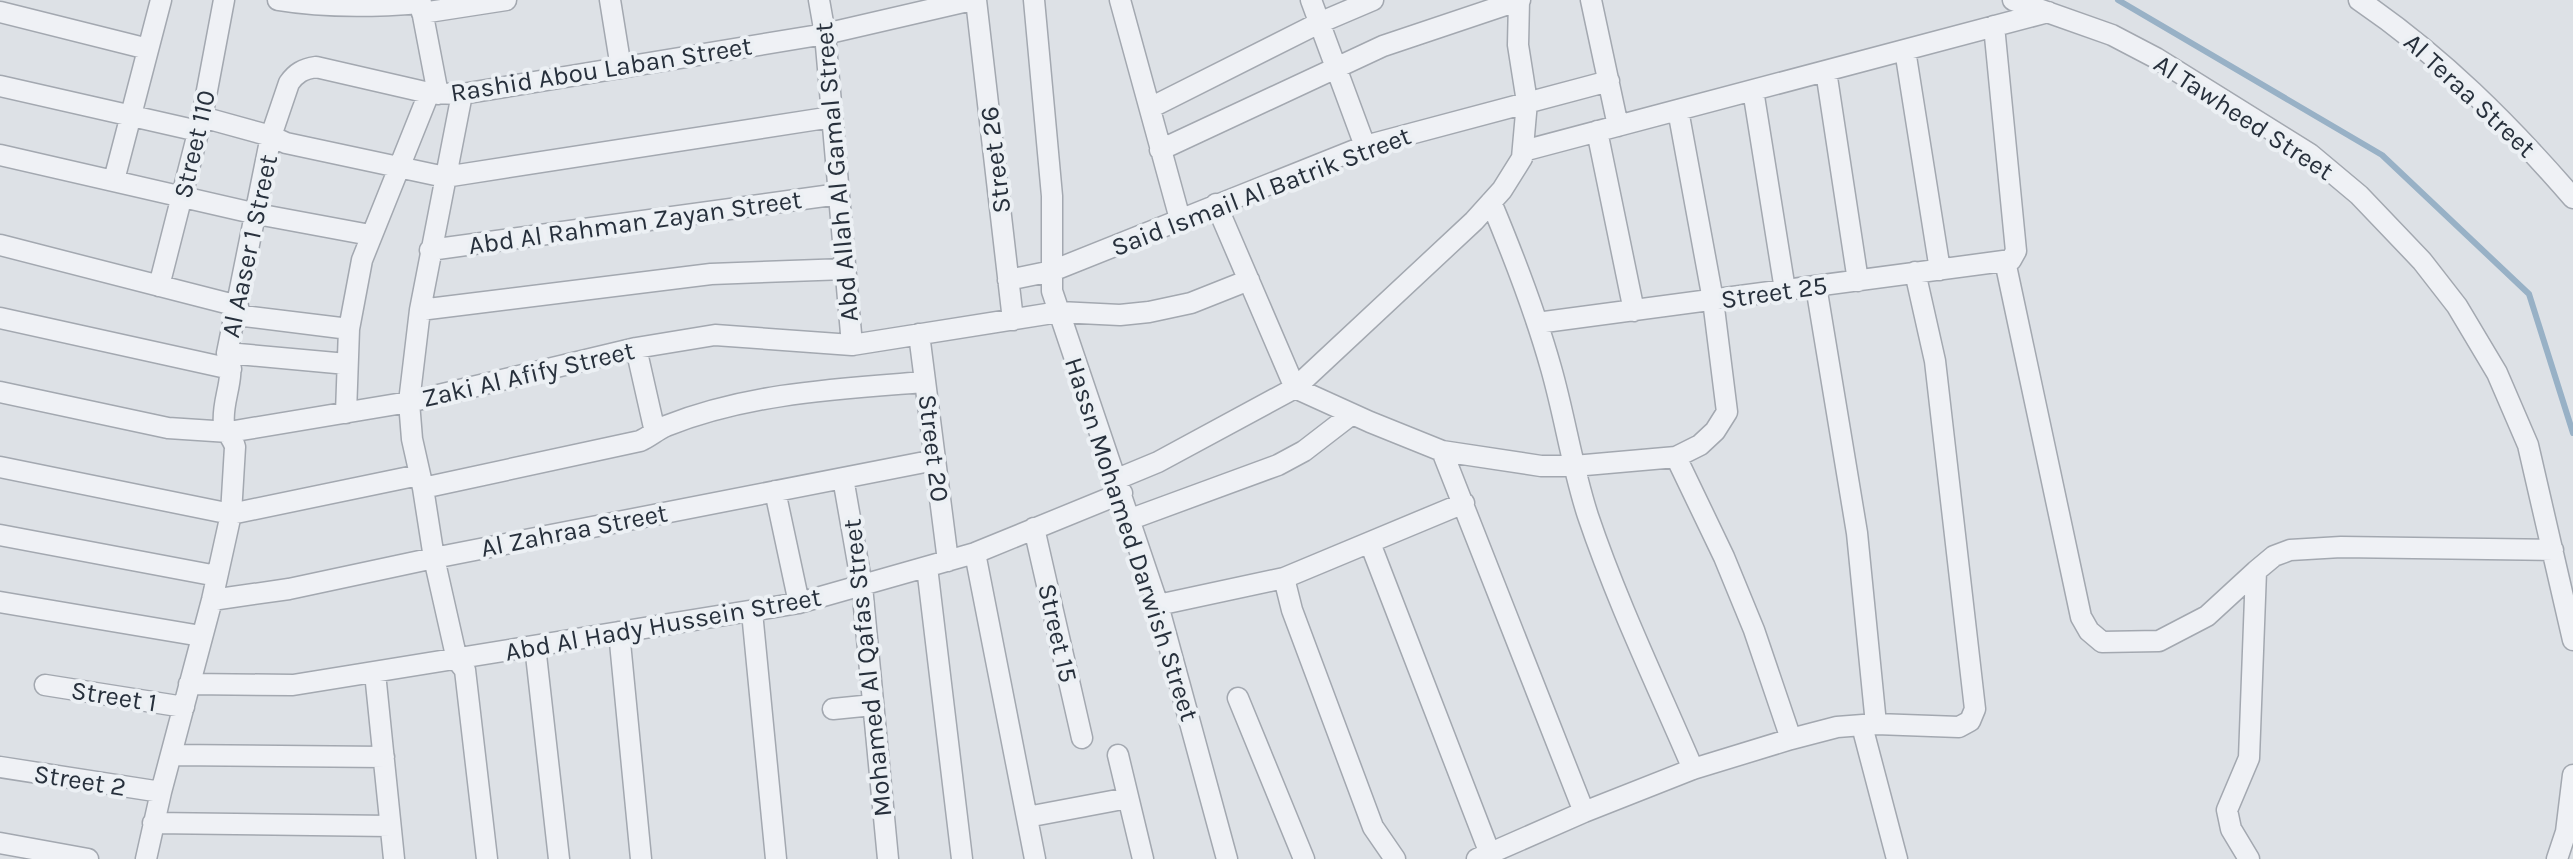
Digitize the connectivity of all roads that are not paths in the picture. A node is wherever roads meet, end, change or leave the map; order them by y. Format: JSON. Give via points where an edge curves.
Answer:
{"nodes":[{"id":1,"x":161,"y":0,"type":"edge"},
{"id":2,"x":224,"y":0,"type":"edge"},
{"id":3,"x":278,"y":0,"type":"edge"},
{"id":4,"x":506,"y":0,"type":"edge"},
{"id":5,"x":610,"y":0,"type":"edge"},
{"id":6,"x":819,"y":0,"type":"edge"},
{"id":7,"x":974,"y":0,"type":"edge"},
{"id":8,"x":1034,"y":0,"type":"edge"},
{"id":9,"x":1120,"y":0,"type":"edge"},
{"id":10,"x":1311,"y":0,"type":"edge"},
{"id":11,"x":1373,"y":0,"type":"edge"},
{"id":12,"x":1519,"y":0,"type":"edge"},
{"id":13,"x":1591,"y":0,"type":"edge"},
{"id":14,"x":2013,"y":0,"type":"edge"},
{"id":15,"x":2359,"y":0,"type":"edge"},
{"id":16,"x":421,"y":6,"type":"edge"},
{"id":17,"x":0,"y":12,"type":"edge"},
{"id":18,"x":2048,"y":12,"type":"junction"},
{"id":19,"x":1319,"y":23,"type":"junction"},
{"id":20,"x":1994,"y":26,"type":"junction"},
{"id":21,"x":825,"y":34,"type":"junction"},
{"id":22,"x":148,"y":49,"type":"junction"},
{"id":23,"x":1905,"y":50,"type":"junction"},
{"id":24,"x":1336,"y":67,"type":"junction"},
{"id":25,"x":621,"y":68,"type":"junction"},
{"id":26,"x":1826,"y":71,"type":"junction"},
{"id":27,"x":1609,"y":81,"type":"junction"},
{"id":28,"x":0,"y":86,"type":"edge"},
{"id":29,"x":1753,"y":90,"type":"junction"},
{"id":30,"x":433,"y":93,"type":"junction"},
{"id":31,"x":462,"y":94,"type":"junction"},
{"id":32,"x":1527,"y":102,"type":"junction"},
{"id":33,"x":1150,"y":108,"type":"junction"},
{"id":34,"x":1678,"y":110,"type":"junction"},
{"id":35,"x":131,"y":116,"type":"junction"},
{"id":36,"x":832,"y":117,"type":"junction"},
{"id":37,"x":200,"y":124,"type":"junction"},
{"id":38,"x":1618,"y":126,"type":"junction"},
{"id":39,"x":1597,"y":131,"type":"junction"},
{"id":40,"x":271,"y":136,"type":"junction"},
{"id":41,"x":1365,"y":146,"type":"junction"},
{"id":42,"x":1160,"y":150,"type":"junction"},
{"id":43,"x":1523,"y":151,"type":"junction"},
{"id":44,"x":0,"y":155,"type":"edge"},
{"id":45,"x":401,"y":167,"type":"junction"},
{"id":46,"x":445,"y":177,"type":"junction"},
{"id":47,"x":114,"y":180,"type":"junction"},
{"id":48,"x":839,"y":194,"type":"junction"},
{"id":49,"x":182,"y":196,"type":"junction"},
{"id":50,"x":2573,"y":198,"type":"edge"},
{"id":51,"x":1491,"y":202,"type":"junction"},
{"id":52,"x":1216,"y":204,"type":"junction"},
{"id":53,"x":257,"y":214,"type":"junction"},
{"id":54,"x":1180,"y":219,"type":"junction"},
{"id":55,"x":370,"y":235,"type":"junction"},
{"id":56,"x":0,"y":245,"type":"edge"},
{"id":57,"x":430,"y":250,"type":"junction"},
{"id":58,"x":2008,"y":260,"type":"junction"},
{"id":59,"x":846,"y":269,"type":"junction"},
{"id":60,"x":1940,"y":270,"type":"junction"},
{"id":61,"x":1052,"y":271,"type":"junction"},
{"id":62,"x":1915,"y":272,"type":"junction"},
{"id":63,"x":1008,"y":280,"type":"junction"},
{"id":64,"x":1249,"y":280,"type":"junction"},
{"id":65,"x":1858,"y":281,"type":"junction"},
{"id":66,"x":159,"y":286,"type":"junction"},
{"id":67,"x":1816,"y":286,"type":"junction"},
{"id":68,"x":1785,"y":290,"type":"junction"},
{"id":69,"x":1713,"y":300,"type":"junction"},
{"id":70,"x":420,"y":310,"type":"junction"},
{"id":71,"x":237,"y":311,"type":"junction"},
{"id":72,"x":1634,"y":311,"type":"junction"},
{"id":73,"x":1059,"y":312,"type":"junction"},
{"id":74,"x":0,"y":318,"type":"edge"},
{"id":75,"x":1013,"y":320,"type":"junction"},
{"id":76,"x":1537,"y":323,"type":"junction"},
{"id":77,"x":349,"y":329,"type":"junction"},
{"id":78,"x":919,"y":334,"type":"junction"},
{"id":79,"x":852,"y":345,"type":"junction"},
{"id":80,"x":636,"y":348,"type":"junction"},
{"id":81,"x":229,"y":361,"type":"junction"},
{"id":82,"x":347,"y":364,"type":"junction"},
{"id":83,"x":925,"y":382,"type":"junction"},
{"id":84,"x":1295,"y":388,"type":"junction"},
{"id":85,"x":0,"y":392,"type":"edge"},
{"id":86,"x":409,"y":402,"type":"junction"},
{"id":87,"x":346,"y":413,"type":"junction"},
{"id":88,"x":1352,"y":414,"type":"junction"},
{"id":89,"x":229,"y":432,"type":"junction"},
{"id":90,"x":655,"y":432,"type":"junction"},
{"id":91,"x":1442,"y":451,"type":"junction"},
{"id":92,"x":1676,"y":457,"type":"junction"},
{"id":93,"x":935,"y":460,"type":"junction"},
{"id":94,"x":1574,"y":466,"type":"junction"},
{"id":95,"x":0,"y":467,"type":"edge"},
{"id":96,"x":843,"y":478,"type":"junction"},
{"id":97,"x":421,"y":482,"type":"junction"},
{"id":98,"x":1119,"y":486,"type":"junction"},
{"id":99,"x":775,"y":491,"type":"junction"},
{"id":100,"x":1464,"y":503,"type":"junction"},
{"id":101,"x":231,"y":514,"type":"junction"},
{"id":102,"x":1131,"y":519,"type":"junction"},
{"id":103,"x":1034,"y":528,"type":"junction"},
{"id":104,"x":0,"y":535,"type":"edge"},
{"id":105,"x":1370,"y":543,"type":"junction"},
{"id":106,"x":2553,"y":550,"type":"junction"},
{"id":107,"x":975,"y":553,"type":"junction"},
{"id":108,"x":434,"y":558,"type":"junction"},
{"id":109,"x":948,"y":561,"type":"junction"},
{"id":110,"x":927,"y":567,"type":"junction"},
{"id":111,"x":2256,"y":571,"type":"junction"},
{"id":112,"x":217,"y":576,"type":"junction"},
{"id":113,"x":1284,"y":578,"type":"junction"},
{"id":114,"x":862,"y":586,"type":"junction"},
{"id":115,"x":212,"y":600,"type":"junction"},
{"id":116,"x":0,"y":602,"type":"edge"},
{"id":117,"x":799,"y":603,"type":"junction"},
{"id":118,"x":1158,"y":605,"type":"junction"},
{"id":119,"x":752,"y":612,"type":"junction"},
{"id":120,"x":619,"y":632,"type":"junction"},
{"id":121,"x":201,"y":636,"type":"junction"},
{"id":122,"x":2573,"y":640,"type":"edge"},
{"id":123,"x":535,"y":646,"type":"junction"},
{"id":124,"x":457,"y":660,"type":"junction"},
{"id":125,"x":375,"y":673,"type":"junction"},
{"id":126,"x":189,"y":684,"type":"junction"},
{"id":127,"x":45,"y":685,"type":"dead end"},
{"id":128,"x":1238,"y":698,"type":"dead end"},
{"id":129,"x":873,"y":705,"type":"junction"},
{"id":130,"x":184,"y":707,"type":"junction"},
{"id":131,"x":833,"y":709,"type":"dead end"},
{"id":132,"x":1869,"y":725,"type":"junction"},
{"id":133,"x":1082,"y":738,"type":"dead end"},
{"id":134,"x":1791,"y":739,"type":"junction"},
{"id":135,"x":172,"y":755,"type":"junction"},
{"id":136,"x":1118,"y":755,"type":"dead end"},
{"id":137,"x":384,"y":757,"type":"junction"},
{"id":138,"x":0,"y":767,"type":"edge"},
{"id":139,"x":1693,"y":769,"type":"junction"},
{"id":140,"x":2573,"y":775,"type":"edge"},
{"id":141,"x":161,"y":792,"type":"junction"},
{"id":142,"x":1128,"y":798,"type":"junction"},
{"id":143,"x":1584,"y":812,"type":"junction"},
{"id":144,"x":1027,"y":817,"type":"junction"},
{"id":145,"x":153,"y":823,"type":"junction"},
{"id":146,"x":390,"y":826,"type":"junction"},
{"id":147,"x":0,"y":843,"type":"edge"},
{"id":148,"x":1486,"y":857,"type":"edge"},
{"id":149,"x":88,"y":859,"type":"edge"},
{"id":150,"x":146,"y":859,"type":"edge"},
{"id":151,"x":394,"y":859,"type":"edge"},
{"id":152,"x":487,"y":859,"type":"edge"},
{"id":153,"x":559,"y":859,"type":"edge"},
{"id":154,"x":641,"y":859,"type":"edge"},
{"id":155,"x":776,"y":859,"type":"edge"},
{"id":156,"x":888,"y":859,"type":"edge"},
{"id":157,"x":962,"y":859,"type":"edge"},
{"id":158,"x":1035,"y":859,"type":"edge"},
{"id":159,"x":1143,"y":859,"type":"edge"},
{"id":160,"x":1227,"y":859,"type":"edge"},
{"id":161,"x":1304,"y":859,"type":"edge"},
{"id":162,"x":1395,"y":859,"type":"edge"},
{"id":163,"x":1897,"y":859,"type":"edge"},
{"id":164,"x":2249,"y":859,"type":"edge"},
{"id":165,"x":2557,"y":859,"type":"edge"}],
"edges":[{"from":1,"to":22,"type":"street"},
{"from":2,"to":37,"type":"street","name":"Street 110"},
{"from":3,"to":16,"type":"street"},
{"from":4,"to":16,"type":"street"},
{"from":5,"to":25,"type":"street"},
{"from":6,"to":21,"type":"street","name":"Abd Allah Al Gamal Street"},
{"from":7,"to":21,"type":"street","name":"Rashid Abou Laban Street"},
{"from":7,"to":63,"type":"street","name":"Street 26"},
{"from":8,"to":61,"type":"street","name":"Hassn Mohamed Darwish Street","via":[[1052,196]]},
{"from":9,"to":33,"type":"street"},
{"from":10,"to":19,"type":"street"},
{"from":11,"to":19,"type":"street"},
{"from":12,"to":24,"type":"street"},
{"from":12,"to":32,"type":"street","via":[[1518,45]]},
{"from":13,"to":27,"type":"street"},
{"from":14,"to":18,"type":"street","name":"Al Tawheed Street"},
{"from":15,"to":50,"type":"street","name":"Al Teraa Street","via":[[2473,91]]},
{"from":16,"to":30,"type":"street"},
{"from":17,"to":22,"type":"street"},
{"from":18,"to":20,"type":"street"},
{"from":18,"to":106,"type":"street","name":"Al Tawheed Street","via":[[2156,58],[2310,154],[2412,250],[2457,306],[2497,373],[2528,445]]},
{"from":19,"to":24,"type":"street"},
{"from":19,"to":33,"type":"street"},
{"from":20,"to":23,"type":"street"},
{"from":20,"to":58,"type":"street","via":[[2016,251]]},
{"from":21,"to":25,"type":"street","name":"Rashid Abou Laban Street"},
{"from":21,"to":36,"type":"street","name":"Abd Allah Al Gamal Street"},
{"from":22,"to":35,"type":"street"},
{"from":23,"to":26,"type":"street"},
{"from":23,"to":60,"type":"street"},
{"from":24,"to":41,"type":"street"},
{"from":24,"to":42,"type":"street"},
{"from":25,"to":31,"type":"street","name":"Rashid Abou Laban Street"},
{"from":26,"to":29,"type":"street"},
{"from":26,"to":65,"type":"street"},
{"from":27,"to":32,"type":"street","name":"Said Ismail Al Batrik Street"},
{"from":27,"to":38,"type":"street"},
{"from":28,"to":35,"type":"street"},
{"from":29,"to":34,"type":"street"},
{"from":29,"to":68,"type":"street"},
{"from":30,"to":31,"type":"street","name":"Rashid Abou Laban Street"},
{"from":30,"to":40,"type":"street","name":"Rashid Abou Laban Street","via":[[307,68],[289,83]]},
{"from":30,"to":45,"type":"street"},
{"from":31,"to":46,"type":"street"},
{"from":32,"to":41,"type":"street","name":"Said Ismail Al Batrik Street"},
{"from":32,"to":43,"type":"street"},
{"from":33,"to":42,"type":"street"},
{"from":34,"to":38,"type":"street"},
{"from":34,"to":69,"type":"street"},
{"from":35,"to":37,"type":"street"},
{"from":35,"to":47,"type":"street"},
{"from":36,"to":46,"type":"street"},
{"from":36,"to":48,"type":"street","name":"Abd Allah Al Gamal Street"},
{"from":37,"to":40,"type":"street"},
{"from":37,"to":49,"type":"street","name":"Street 110"},
{"from":38,"to":39,"type":"street"},
{"from":39,"to":43,"type":"street"},
{"from":39,"to":72,"type":"street"},
{"from":40,"to":45,"type":"street"},
{"from":40,"to":53,"type":"street","name":"Al Aaser 1 Street"},
{"from":41,"to":52,"type":"street","name":"Said Ismail Al Batrik Street"},
{"from":42,"to":54,"type":"street"},
{"from":43,"to":51,"type":"street","name":"Abd Al Hady Hussein Street"},
{"from":44,"to":47,"type":"street"},
{"from":45,"to":46,"type":"street"},
{"from":45,"to":55,"type":"street"},
{"from":46,"to":57,"type":"street"},
{"from":47,"to":49,"type":"street"},
{"from":48,"to":57,"type":"street","name":"Abd Al Rahman Zayan Street"},
{"from":48,"to":59,"type":"street","name":"Abd Allah Al Gamal Street"},
{"from":49,"to":53,"type":"street"},
{"from":49,"to":66,"type":"street","name":"Street 110"},
{"from":51,"to":76,"type":"street"},
{"from":51,"to":84,"type":"street","name":"Abd Al Hady Hussein Street"},
{"from":52,"to":54,"type":"street","name":"Said Ismail Al Batrik Street"},
{"from":52,"to":64,"type":"street"},
{"from":53,"to":55,"type":"street"},
{"from":53,"to":71,"type":"street","name":"Al Aaser 1 Street"},
{"from":54,"to":61,"type":"street","name":"Said Ismail Al Batrik Street"},
{"from":55,"to":77,"type":"street"},
{"from":56,"to":66,"type":"street"},
{"from":57,"to":70,"type":"street"},
{"from":58,"to":60,"type":"street","name":"Street 25"},
{"from":58,"to":111,"type":"street","via":[[2081,617],[2089,631],[2102,642],[2159,641],[2207,616]]},
{"from":59,"to":70,"type":"street","via":[[711,274]]},
{"from":59,"to":79,"type":"street","name":"Abd Allah Al Gamal Street"},
{"from":60,"to":62,"type":"street","name":"Street 25"},
{"from":61,"to":63,"type":"street","name":"Said Ismail Al Batrik Street"},
{"from":61,"to":73,"type":"street","name":"Hassn Mohamed Darwish Street"},
{"from":62,"to":65,"type":"street","name":"Street 25"},
{"from":62,"to":132,"type":"street","via":[[1935,361],[1975,709],[1970,721],[1959,727]]},
{"from":63,"to":75,"type":"street","name":"Street 26"},
{"from":64,"to":73,"type":"street","name":"Zaki Al Afify Street","via":[[1191,303],[1149,312]]},
{"from":64,"to":84,"type":"street"},
{"from":65,"to":67,"type":"street","name":"Street 25"},
{"from":66,"to":71,"type":"street"},
{"from":67,"to":68,"type":"street","name":"Street 25"},
{"from":67,"to":132,"type":"street","via":[[1857,533]]},
{"from":68,"to":69,"type":"street","name":"Street 25"},
{"from":69,"to":72,"type":"street","name":"Street 25"},
{"from":69,"to":92,"type":"street","via":[[1727,412],[1700,445]]},
{"from":70,"to":86,"type":"street"},
{"from":71,"to":77,"type":"street"},
{"from":71,"to":81,"type":"street","name":"Al Aaser 1 Street"},
{"from":72,"to":76,"type":"street","name":"Street 25"},
{"from":73,"to":75,"type":"street","name":"Zaki Al Afify Street"},
{"from":73,"to":98,"type":"street","name":"Hassn Mohamed Darwish Street"},
{"from":74,"to":81,"type":"street"},
{"from":75,"to":78,"type":"street","name":"Zaki Al Afify Street"},
{"from":76,"to":94,"type":"street"},
{"from":77,"to":82,"type":"street"},
{"from":78,"to":79,"type":"street","name":"Zaki Al Afify Street"},
{"from":78,"to":83,"type":"street","name":"Street 20"},
{"from":79,"to":80,"type":"street","name":"Zaki Al Afify Street","via":[[715,335]]},
{"from":80,"to":86,"type":"street","name":"Zaki Al Afify Street"},
{"from":80,"to":90,"type":"street"},
{"from":81,"to":82,"type":"street"},
{"from":81,"to":89,"type":"street","name":"Al Aaser 1 Street","via":[[224,420]]},
{"from":82,"to":87,"type":"street"},
{"from":83,"to":90,"type":"street","via":[[740,402]]},
{"from":83,"to":93,"type":"street","name":"Street 20"},
{"from":84,"to":88,"type":"street"},
{"from":84,"to":98,"type":"street","name":"Abd Al Hady Hussein Street"},
{"from":85,"to":89,"type":"street","name":"Zaki Al Afify Street","via":[[168,428]]},
{"from":86,"to":87,"type":"street","name":"Zaki Al Afify Street"},
{"from":86,"to":97,"type":"street"},
{"from":87,"to":89,"type":"street","name":"Zaki Al Afify Street"},
{"from":88,"to":91,"type":"street"},
{"from":88,"to":102,"type":"street","via":[[1278,465]]},
{"from":89,"to":101,"type":"street","name":"Al Aaser 1 Street","via":[[235,447]]},
{"from":90,"to":97,"type":"street","via":[[632,444]]},
{"from":91,"to":94,"type":"street"},
{"from":91,"to":100,"type":"street"},
{"from":92,"to":94,"type":"street"},
{"from":92,"to":134,"type":"street","via":[[1736,586]]},
{"from":93,"to":96,"type":"street","name":"Al Zahraa Street"},
{"from":93,"to":109,"type":"street","name":"Street 20"},
{"from":94,"to":139,"type":"street","via":[[1608,569]]},
{"from":95,"to":101,"type":"street"},
{"from":96,"to":99,"type":"street","name":"Al Zahraa Street"},
{"from":96,"to":114,"type":"street","name":"Mohamed Al Qafas Street"},
{"from":97,"to":101,"type":"street"},
{"from":97,"to":108,"type":"street"},
{"from":98,"to":102,"type":"street","name":"Hassn Mohamed Darwish Street"},
{"from":98,"to":103,"type":"street","name":"Abd Al Hady Hussein Street"},
{"from":99,"to":108,"type":"street","name":"Al Zahraa Street"},
{"from":99,"to":117,"type":"street"},
{"from":100,"to":105,"type":"street"},
{"from":100,"to":143,"type":"street"},
{"from":101,"to":112,"type":"street","name":"Al Aaser 1 Street"},
{"from":102,"to":118,"type":"street","name":"Hassn Mohamed Darwish Street"},
{"from":103,"to":107,"type":"street","name":"Abd Al Hady Hussein Street"},
{"from":103,"to":133,"type":"street","name":"Street 15"},
{"from":104,"to":112,"type":"street"},
{"from":105,"to":113,"type":"street"},
{"from":105,"to":148,"type":"street"},
{"from":106,"to":111,"type":"street","via":[[2290,550]]},
{"from":106,"to":122,"type":"street","name":"Al Tawheed Street"},
{"from":107,"to":109,"type":"street","name":"Abd Al Hady Hussein Street"},
{"from":107,"to":144,"type":"street"},
{"from":108,"to":115,"type":"street","name":"Al Zahraa Street"},
{"from":108,"to":124,"type":"street"},
{"from":109,"to":110,"type":"street","name":"Abd Al Hady Hussein Street"},
{"from":110,"to":114,"type":"street","name":"Abd Al Hady Hussein Street"},
{"from":110,"to":157,"type":"street"},
{"from":111,"to":164,"type":"street","via":[[2249,758],[2227,810],[2231,829]]},
{"from":112,"to":115,"type":"street","name":"Al Aaser 1 Street"},
{"from":113,"to":118,"type":"street"},
{"from":113,"to":162,"type":"street","via":[[1373,827]]},
{"from":114,"to":117,"type":"street","name":"Abd Al Hady Hussein Street"},
{"from":114,"to":129,"type":"street","name":"Mohamed Al Qafas Street"},
{"from":115,"to":121,"type":"street","name":"Al Aaser 1 Street"},
{"from":116,"to":121,"type":"street"},
{"from":117,"to":119,"type":"street","name":"Abd Al Hady Hussein Street"},
{"from":118,"to":160,"type":"street","name":"Hassn Mohamed Darwish Street"},
{"from":119,"to":120,"type":"street","name":"Abd Al Hady Hussein Street"},
{"from":119,"to":155,"type":"street"},
{"from":120,"to":123,"type":"street","name":"Abd Al Hady Hussein Street"},
{"from":120,"to":154,"type":"street"},
{"from":121,"to":126,"type":"street","name":"Al Aaser 1 Street"},
{"from":123,"to":124,"type":"street","name":"Abd Al Hady Hussein Street"},
{"from":123,"to":153,"type":"street"},
{"from":124,"to":125,"type":"street","name":"Abd Al Hady Hussein Street"},
{"from":124,"to":152,"type":"street","via":[[465,670]]},
{"from":125,"to":126,"type":"street","name":"Abd Al Hady Hussein Street","via":[[280,686]]},
{"from":125,"to":137,"type":"street"},
{"from":126,"to":130,"type":"street","name":"Al Aaser 1 Street"},
{"from":127,"to":130,"type":"street","name":"Street 1"},
{"from":128,"to":161,"type":"street"},
{"from":129,"to":131,"type":"street"},
{"from":129,"to":156,"type":"street","name":"Mohamed Al Qafas Street"},
{"from":130,"to":135,"type":"street","name":"Al Aaser 1 Street"},
{"from":132,"to":134,"type":"street"},
{"from":132,"to":163,"type":"street"},
{"from":134,"to":139,"type":"street"},
{"from":135,"to":137,"type":"street"},
{"from":135,"to":141,"type":"street","name":"Al Aaser 1 Street"},
{"from":136,"to":142,"type":"street"},
{"from":137,"to":146,"type":"street"},
{"from":138,"to":141,"type":"street","name":"Street 2"},
{"from":139,"to":143,"type":"street"},
{"from":140,"to":165,"type":"street"},
{"from":141,"to":145,"type":"street","name":"Al Aaser 1 Street"},
{"from":142,"to":144,"type":"street"},
{"from":142,"to":159,"type":"street"},
{"from":143,"to":148,"type":"street"},
{"from":144,"to":158,"type":"street"},
{"from":145,"to":146,"type":"street"},
{"from":145,"to":150,"type":"street","name":"Al Aaser 1 Street"},
{"from":146,"to":151,"type":"street"},
{"from":147,"to":149,"type":"street"}]}
